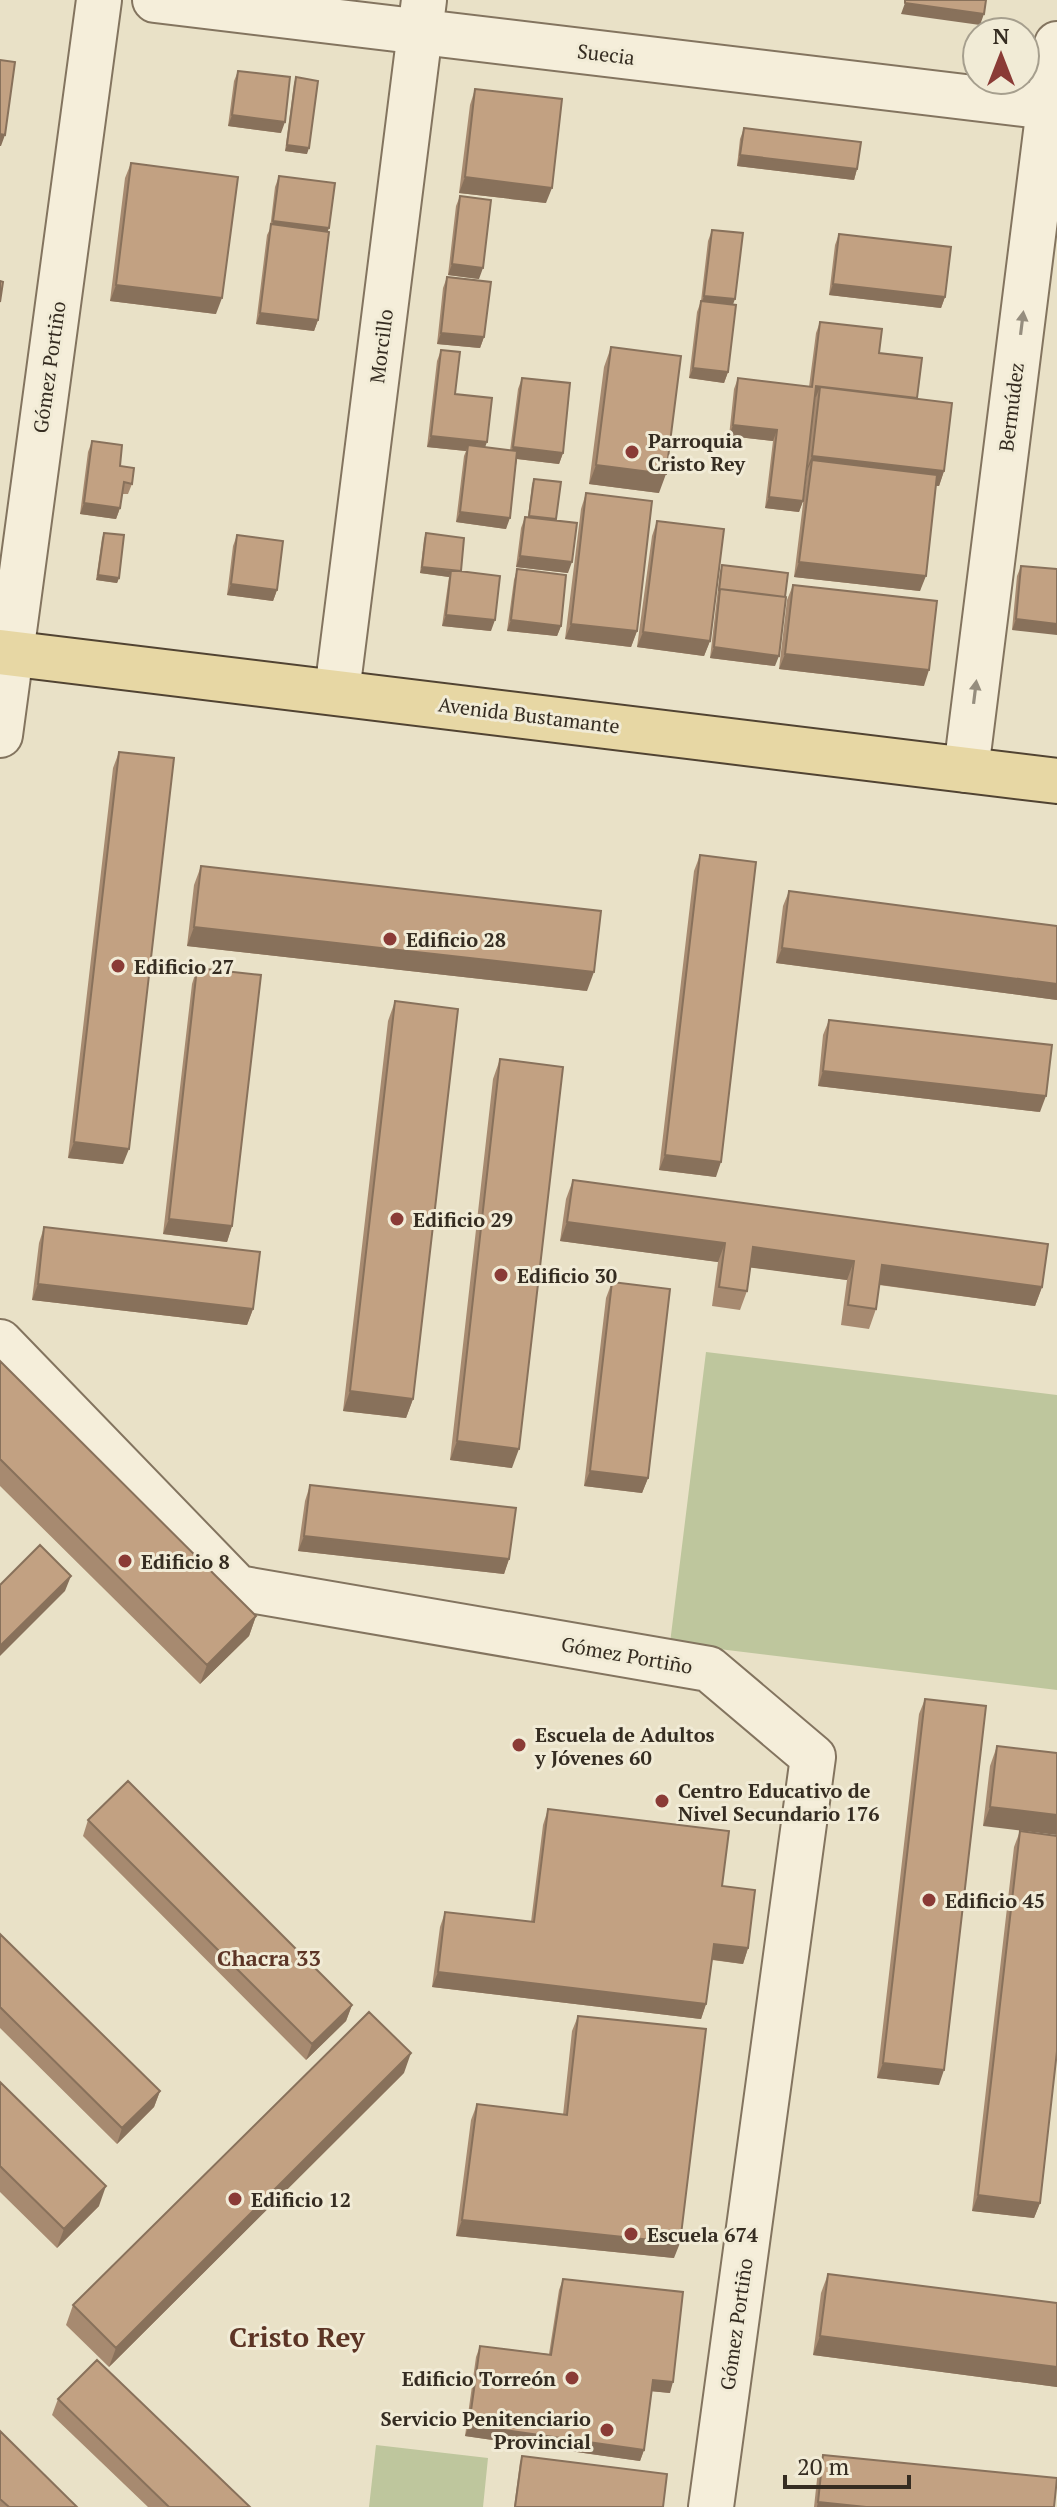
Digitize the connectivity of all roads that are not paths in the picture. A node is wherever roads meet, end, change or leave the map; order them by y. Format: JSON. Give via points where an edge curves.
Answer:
{"nodes":[{"id":1,"x":99,"y":0,"type":"edge"},
{"id":2,"x":155,"y":0,"type":"edge"},
{"id":3,"x":422,"y":16,"type":"edge"},
{"id":4,"x":1057,"y":44,"type":"edge"},
{"id":5,"x":1053,"y":107,"type":"edge"},
{"id":6,"x":5,"y":652,"type":"edge"},
{"id":7,"x":337,"y":692,"type":"junction"},
{"id":8,"x":0,"y":735,"type":"edge"},
{"id":9,"x":966,"y":770,"type":"junction"},
{"id":10,"x":1057,"y":781,"type":"edge"},
{"id":11,"x":0,"y":1342,"type":"edge"},
{"id":12,"x":711,"y":2507,"type":"edge"}],
"edges":[{"from":1,"to":6,"type":"street","name":"Gómez Portiño"},
{"from":2,"to":3,"type":"street","name":"Suecia"},
{"from":3,"to":5,"type":"street","name":"Suecia"},
{"from":3,"to":7,"type":"street","name":"Morcillo"},
{"from":4,"to":5,"type":"street","name":"Bermúdez"},
{"from":9,"to":5,"type":"street","name":"Bermúdez","one_way":true},
{"from":6,"to":7,"type":"main road","name":"Avenida Bustamante"},
{"from":6,"to":8,"type":"street","name":"Gómez Portiño"},
{"from":7,"to":9,"type":"main road","name":"Avenida Bustamante"},
{"from":9,"to":10,"type":"main road","name":"Avenida Bustamante"},
{"from":11,"to":12,"type":"street","name":"Gómez Portiño","via":[[238,1588],[709,1669],[813,1757]]}]}
